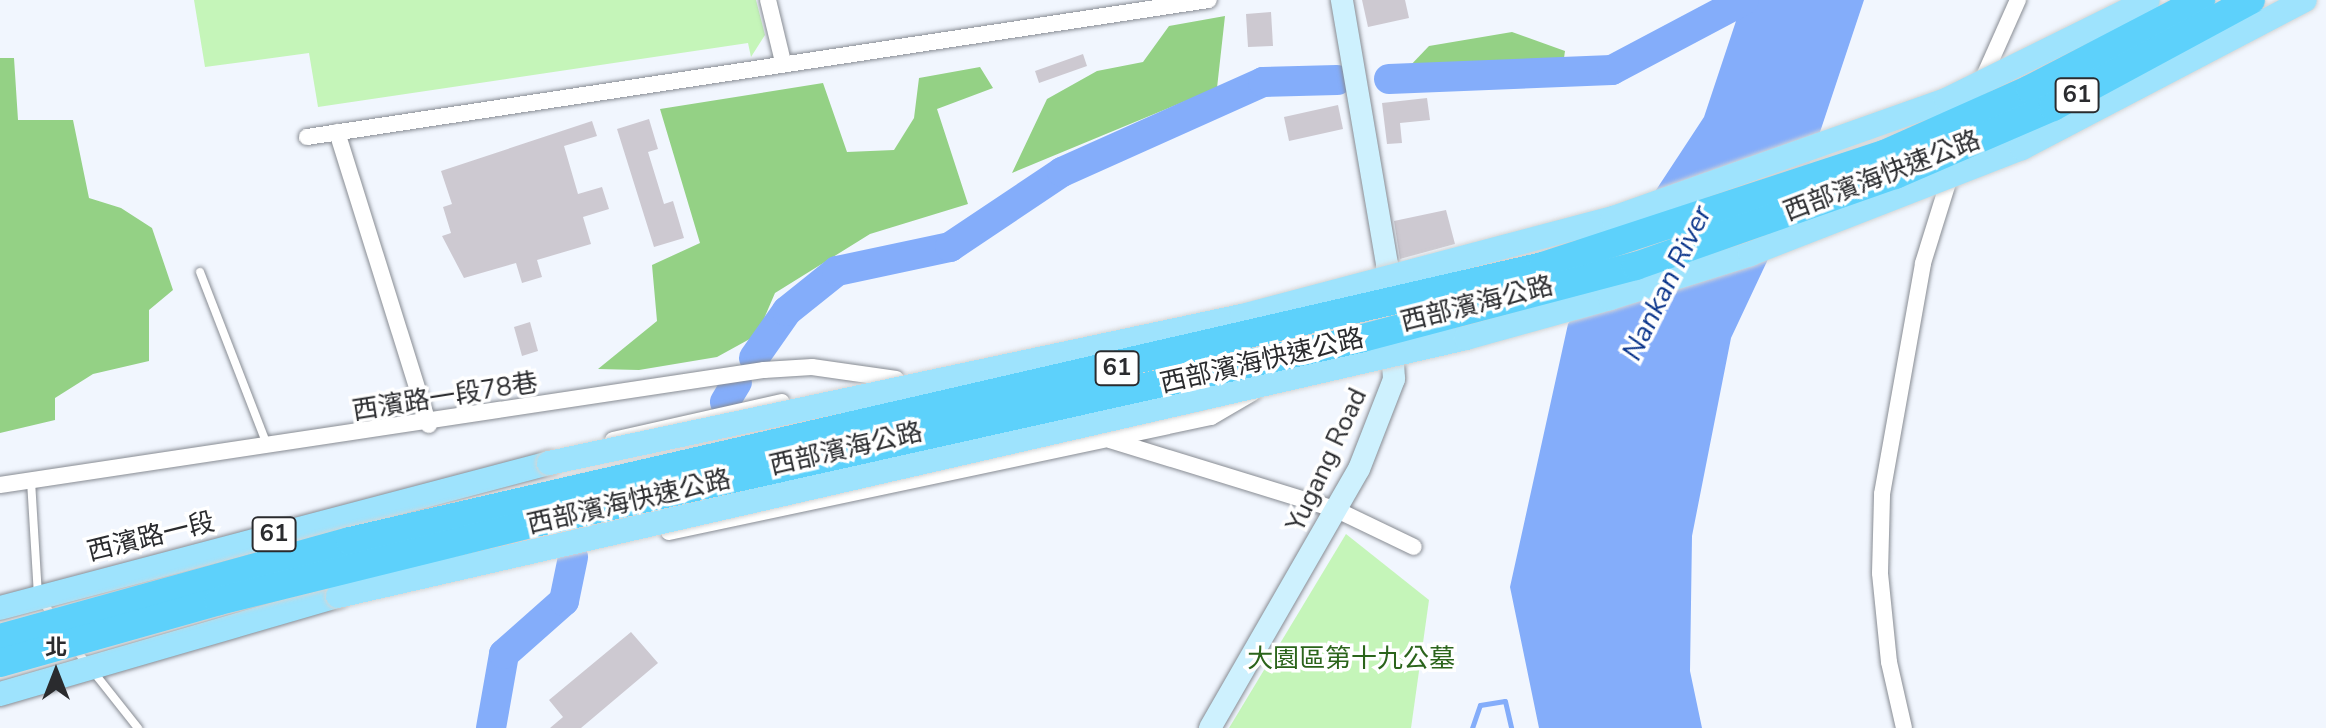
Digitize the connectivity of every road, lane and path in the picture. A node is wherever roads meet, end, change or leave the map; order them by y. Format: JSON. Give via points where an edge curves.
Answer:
{"nodes":[{"id":1,"x":768,"y":0,"type":"edge"},
{"id":2,"x":1209,"y":0,"type":"edge"},
{"id":3,"x":1342,"y":0,"type":"edge"},
{"id":4,"x":2018,"y":0,"type":"edge"},
{"id":5,"x":2148,"y":0,"type":"edge"},
{"id":6,"x":2201,"y":0,"type":"edge"},
{"id":7,"x":2251,"y":0,"type":"edge"},
{"id":8,"x":2305,"y":0,"type":"edge"},
{"id":9,"x":783,"y":62,"type":"junction"},
{"id":10,"x":337,"y":132,"type":"junction"},
{"id":11,"x":307,"y":137,"type":"dead end"},
{"id":12,"x":200,"y":272,"type":"dead end"},
{"id":13,"x":1389,"y":297,"type":"junction"},
{"id":14,"x":1392,"y":343,"type":"junction"},
{"id":15,"x":896,"y":379,"type":"junction"},
{"id":16,"x":429,"y":425,"type":"junction"},
{"id":17,"x":1110,"y":440,"type":"junction"},
{"id":18,"x":267,"y":446,"type":"junction"},
{"id":19,"x":549,"y":463,"type":"junction"},
{"id":20,"x":31,"y":480,"type":"junction"},
{"id":21,"x":0,"y":485,"type":"edge"},
{"id":22,"x":1337,"y":510,"type":"junction"},
{"id":23,"x":1414,"y":547,"type":"dead end"},
{"id":24,"x":38,"y":595,"type":"junction"},
{"id":25,"x":338,"y":596,"type":"junction"},
{"id":26,"x":0,"y":608,"type":"edge"},
{"id":27,"x":0,"y":638,"type":"edge"},
{"id":28,"x":0,"y":663,"type":"edge"},
{"id":29,"x":87,"y":667,"type":"junction"},
{"id":30,"x":0,"y":694,"type":"edge"},
{"id":31,"x":138,"y":728,"type":"edge"},
{"id":32,"x":1210,"y":728,"type":"edge"},
{"id":33,"x":1904,"y":728,"type":"edge"}],
"edges":[{"from":1,"to":9,"type":"street"},
{"from":2,"to":9,"type":"street"},
{"from":3,"to":13,"type":"street","name":"Yugang Road"},
{"from":4,"to":33,"type":"street","via":[[1973,101],[1929,241],[1896,399],[1882,494],[1880,573],[1889,662]]},
{"from":5,"to":19,"type":"main road","name":"西部濱海公路","number":"61","bridge":true,"via":[[1946,100],[1613,218],[1211,323]]},
{"from":6,"to":27,"type":"highway","name":"西部濱海快速公路","number":"61","bridge":true,"via":[[2030,89],[1884,154],[1543,266],[350,541]]},
{"from":7,"to":28,"type":"highway","name":"西部濱海快速公路","number":"61","bridge":true,"via":[[2053,107],[1895,175],[1636,266],[1347,342],[535,523],[219,601]]},
{"from":8,"to":25,"type":"main road","name":"西部濱海公路","number":"61","bridge":true,"via":[[2022,148],[1793,239],[1624,293],[1466,338]]},
{"from":9,"to":10,"type":"street"},
{"from":10,"to":11,"type":"street"},
{"from":10,"to":16,"type":"street"},
{"from":12,"to":18,"type":"lane"},
{"from":13,"to":14,"type":"street","name":"Yugang Road"},
{"from":13,"to":15,"type":"street","via":[[1279,325],[1155,328]]},
{"from":14,"to":17,"type":"street","via":[[1292,369],[1211,417]]},
{"from":14,"to":22,"type":"street","name":"Yugang Road","via":[[1394,379],[1380,426]]},
{"from":15,"to":16,"type":"street","name":"西濱路一段78巷","via":[[812,367],[764,370]]},
{"from":15,"to":19,"type":"street","via":[[641,430]]},
{"from":16,"to":18,"type":"street","name":"西濱路一段78巷"},
{"from":17,"to":22,"type":"street"},
{"from":17,"to":25,"type":"street"},
{"from":18,"to":20,"type":"street","name":"西濱路一段78巷"},
{"from":19,"to":24,"type":"main road","name":"西濱路一段","number":"61"},
{"from":20,"to":21,"type":"street","name":"西濱路一段78巷"},
{"from":20,"to":24,"type":"lane"},
{"from":22,"to":23,"type":"street"},
{"from":22,"to":32,"type":"street","name":"Yugang Road"},
{"from":24,"to":26,"type":"main road","name":"西濱路一段","number":"61"},
{"from":24,"to":29,"type":"lane"},
{"from":25,"to":29,"type":"main road","number":"61"},
{"from":29,"to":30,"type":"main road","number":"61"},
{"from":29,"to":31,"type":"lane"}]}
